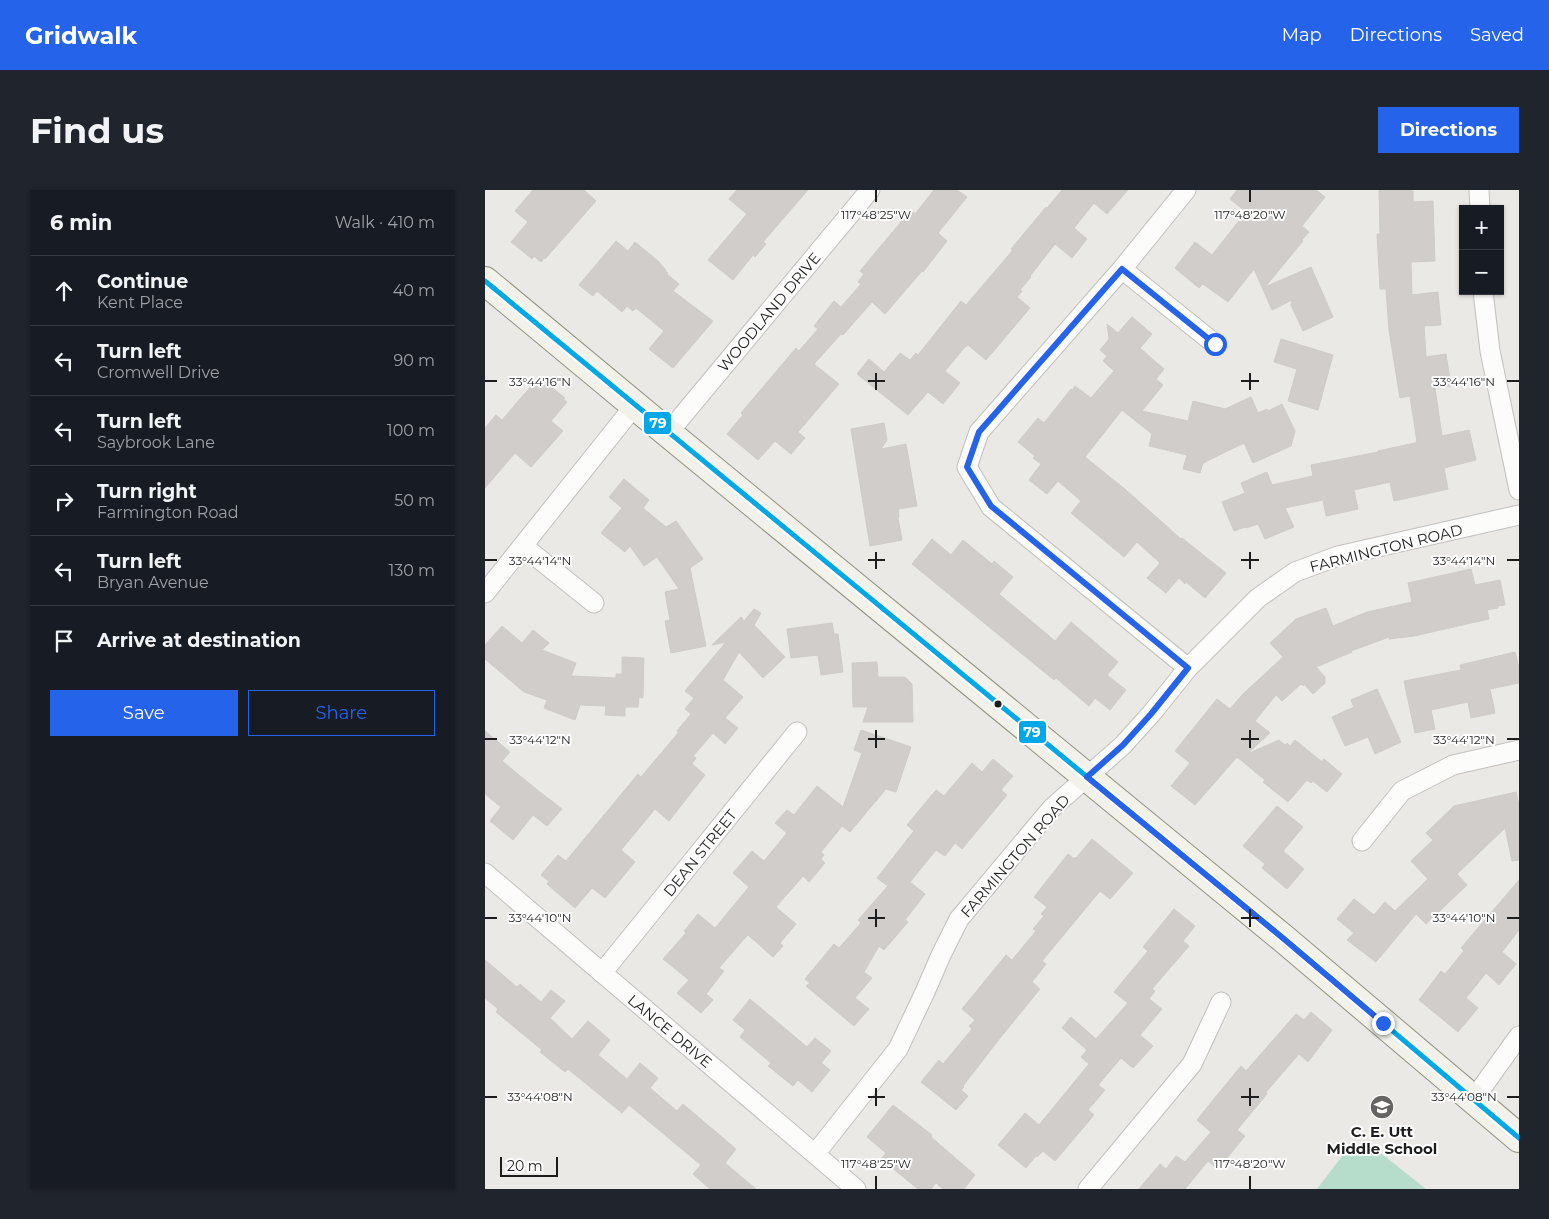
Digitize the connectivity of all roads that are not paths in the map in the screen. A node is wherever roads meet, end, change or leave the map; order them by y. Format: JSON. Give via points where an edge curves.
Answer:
{"nodes":[{"id":1,"x":870,"y":190,"type":"edge"},
{"id":2,"x":1187,"y":190,"type":"edge"},
{"id":3,"x":1479,"y":190,"type":"edge"},
{"id":4,"x":1480,"y":205,"type":"edge"},
{"id":5,"x":1122,"y":269,"type":"junction"},
{"id":6,"x":485,"y":281,"type":"edge"},
{"id":7,"x":1483,"y":295,"type":"edge"},
{"id":8,"x":1215,"y":344,"type":"dead end"},
{"id":9,"x":635,"y":405,"type":"junction"},
{"id":10,"x":668,"y":433,"type":"junction"},
{"id":11,"x":1519,"y":490,"type":"edge"},
{"id":12,"x":1519,"y":515,"type":"edge"},
{"id":13,"x":523,"y":546,"type":"junction"},
{"id":14,"x":485,"y":593,"type":"edge"},
{"id":15,"x":594,"y":603,"type":"dead end"},
{"id":16,"x":1188,"y":668,"type":"junction"},
{"id":17,"x":797,"y":732,"type":"dead end"},
{"id":18,"x":1519,"y":750,"type":"edge"},
{"id":19,"x":1087,"y":777,"type":"junction"},
{"id":20,"x":1362,"y":841,"type":"dead end"},
{"id":21,"x":485,"y":873,"type":"edge"},
{"id":22,"x":603,"y":973,"type":"junction"},
{"id":23,"x":1221,"y":1002,"type":"dead end"},
{"id":24,"x":1519,"y":1036,"type":"edge"},
{"id":25,"x":1473,"y":1100,"type":"junction"},
{"id":26,"x":1519,"y":1138,"type":"edge"},
{"id":27,"x":815,"y":1154,"type":"junction"},
{"id":28,"x":856,"y":1189,"type":"edge"},
{"id":29,"x":1088,"y":1189,"type":"edge"}],
"edges":[{"from":1,"to":10,"type":"street","name":"WOODLAND DRIVE"},
{"from":2,"to":5,"type":"street"},
{"from":3,"to":4,"type":"street"},
{"from":5,"to":8,"type":"street"},
{"from":5,"to":16,"type":"street","via":[[979,432],[967,467],[991,506]]},
{"from":6,"to":9,"type":"main road"},
{"from":7,"to":11,"type":"street","via":[[1490,351]]},
{"from":9,"to":10,"type":"main road"},
{"from":9,"to":13,"type":"street"},
{"from":10,"to":19,"type":"main road"},
{"from":12,"to":16,"type":"street","name":"FARMINGTON ROAD","via":[[1338,556],[1295,572],[1258,598]]},
{"from":13,"to":14,"type":"street"},
{"from":13,"to":15,"type":"street"},
{"from":16,"to":19,"type":"street","name":"FARMINGTON ROAD","via":[[1123,745]]},
{"from":17,"to":22,"type":"street","name":"DEAN STREET"},
{"from":18,"to":20,"type":"street","via":[[1453,765],[1401,791]]},
{"from":19,"to":25,"type":"main road"},
{"from":19,"to":27,"type":"street","name":"FARMINGTON ROAD","via":[[1052,808],[959,919],[898,1048]]},
{"from":21,"to":22,"type":"street","name":"LANCE DRIVE"},
{"from":22,"to":27,"type":"street","name":"LANCE DRIVE"},
{"from":23,"to":29,"type":"street","via":[[1192,1064]]},
{"from":24,"to":25,"type":"street"},
{"from":25,"to":26,"type":"main road"},
{"from":27,"to":28,"type":"street","name":"LANCE DRIVE"}]}
